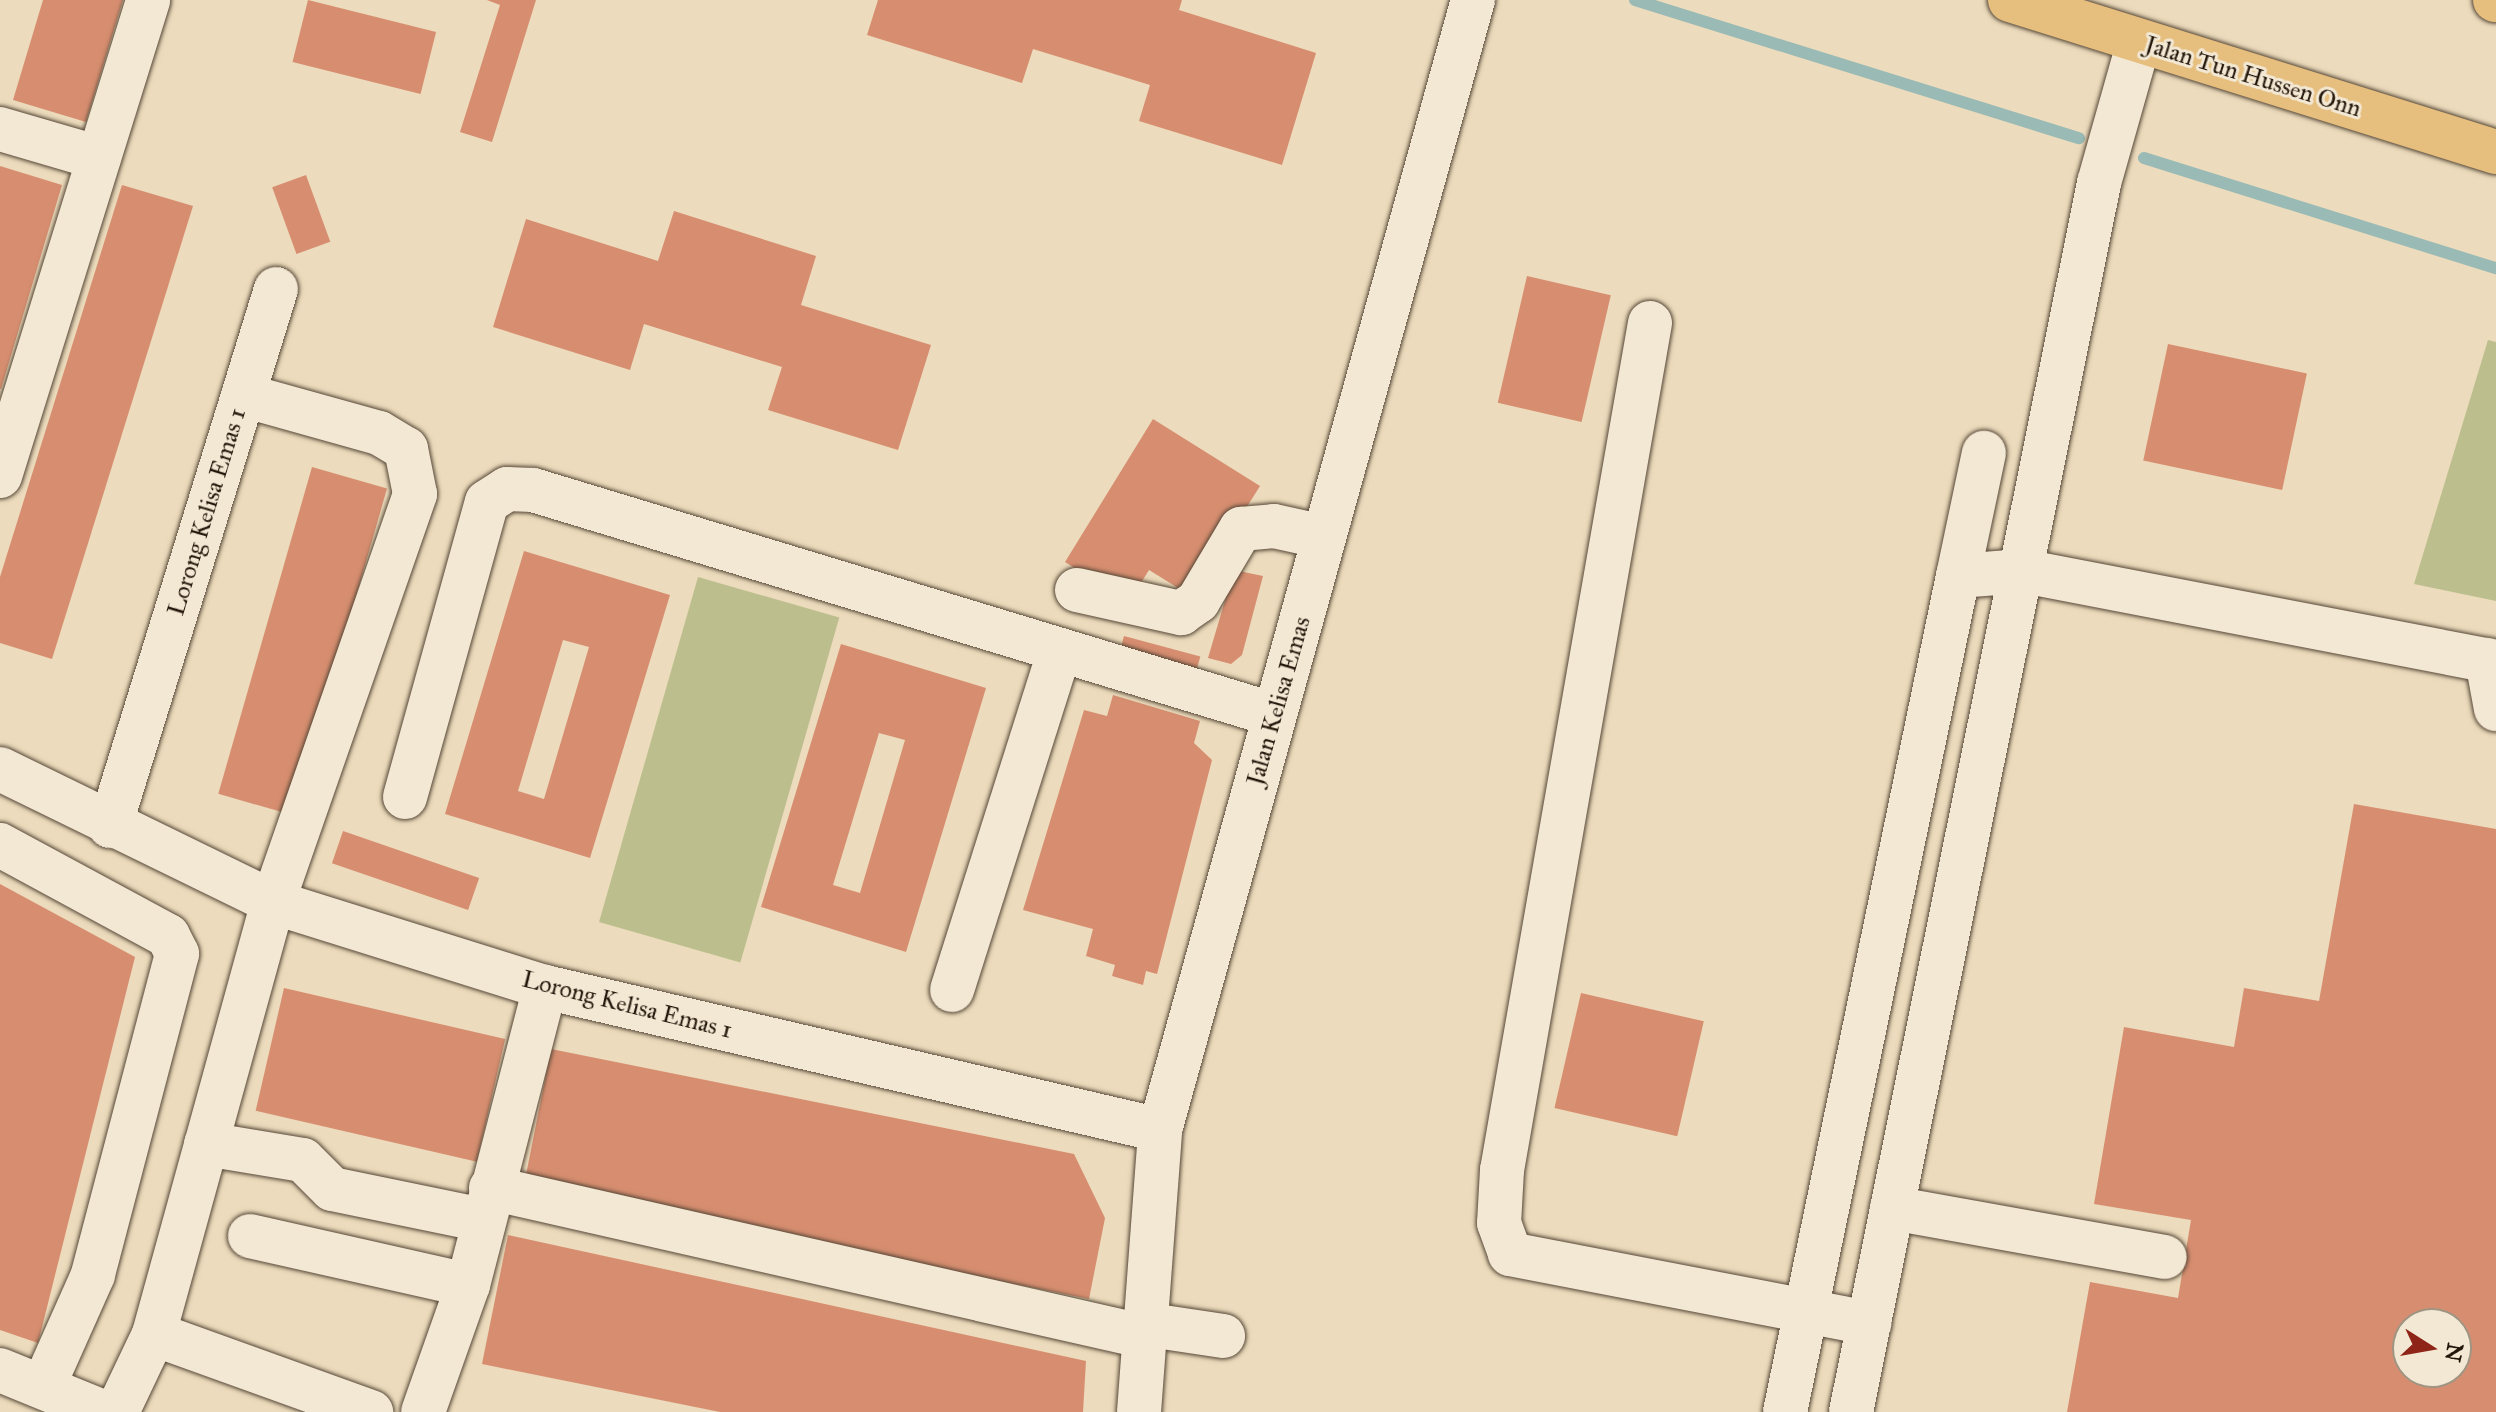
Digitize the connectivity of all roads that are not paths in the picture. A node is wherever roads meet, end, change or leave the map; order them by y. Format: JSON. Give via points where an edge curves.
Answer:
{"nodes":[{"id":1,"x":148,"y":0,"type":"edge"},
{"id":2,"x":2010,"y":0,"type":"edge"},
{"id":3,"x":1473,"y":2,"type":"edge"},
{"id":4,"x":2139,"y":42,"type":"junction"},
{"id":5,"x":0,"y":129,"type":"edge"},
{"id":6,"x":2496,"y":152,"type":"edge"},
{"id":7,"x":99,"y":158,"type":"junction"},
{"id":8,"x":276,"y":289,"type":"dead end"},
{"id":9,"x":1650,"y":323,"type":"dead end"},
{"id":10,"x":243,"y":395,"type":"junction"},
{"id":11,"x":1984,"y":453,"type":"dead end"},
{"id":12,"x":0,"y":476,"type":"edge"},
{"id":13,"x":1324,"y":537,"type":"junction"},
{"id":14,"x":2023,"y":571,"type":"junction"},
{"id":15,"x":1958,"y":576,"type":"junction"},
{"id":16,"x":1077,"y":590,"type":"dead end"},
{"id":17,"x":1059,"y":653,"type":"junction"},
{"id":18,"x":2491,"y":661,"type":"edge"},
{"id":19,"x":2496,"y":709,"type":"edge"},
{"id":20,"x":1275,"y":715,"type":"junction"},
{"id":21,"x":0,"y":769,"type":"edge"},
{"id":22,"x":405,"y":797,"type":"dead end"},
{"id":23,"x":110,"y":826,"type":"junction"},
{"id":24,"x":0,"y":845,"type":"edge"},
{"id":25,"x":273,"y":902,"type":"junction"},
{"id":26,"x":545,"y":987,"type":"junction"},
{"id":27,"x":952,"y":990,"type":"dead end"},
{"id":28,"x":1160,"y":1130,"type":"junction"},
{"id":29,"x":206,"y":1144,"type":"junction"},
{"id":30,"x":487,"y":1204,"type":"junction"},
{"id":31,"x":1892,"y":1208,"type":"junction"},
{"id":32,"x":250,"y":1236,"type":"dead end"},
{"id":33,"x":2165,"y":1257,"type":"dead end"},
{"id":34,"x":468,"y":1285,"type":"junction"},
{"id":35,"x":1805,"y":1310,"type":"junction"},
{"id":36,"x":1869,"y":1323,"type":"junction"},
{"id":37,"x":1142,"y":1330,"type":"junction"},
{"id":38,"x":154,"y":1334,"type":"junction"},
{"id":39,"x":1223,"y":1336,"type":"dead end"},
{"id":40,"x":0,"y":1370,"type":"edge"},
{"id":41,"x":45,"y":1383,"type":"junction"},
{"id":42,"x":103,"y":1412,"type":"edge"},
{"id":43,"x":117,"y":1412,"type":"edge"},
{"id":44,"x":371,"y":1412,"type":"edge"},
{"id":45,"x":423,"y":1412,"type":"edge"},
{"id":46,"x":1139,"y":1412,"type":"edge"},
{"id":47,"x":1785,"y":1412,"type":"edge"},
{"id":48,"x":1851,"y":1412,"type":"edge"}],
"edges":[{"from":1,"to":7,"type":"street"},
{"from":2,"to":4,"type":"main road","name":"Jalan Tun Hussen Onn"},
{"from":3,"to":13,"type":"street","name":"Jalan Kelisa Emas"},
{"from":4,"to":6,"type":"main road","name":"Jalan Tun Hussen Onn"},
{"from":4,"to":14,"type":"street","via":[[2099,183]]},
{"from":5,"to":7,"type":"street"},
{"from":7,"to":12,"type":"street"},
{"from":8,"to":10,"type":"street","name":"Lorong Kelisa Emas 1"},
{"from":9,"to":35,"type":"street","via":[[1502,1170],[1499,1223],[1510,1254]]},
{"from":10,"to":23,"type":"street","name":"Lorong Kelisa Emas 1"},
{"from":10,"to":25,"type":"street","via":[[379,433],[406,449],[415,494]]},
{"from":11,"to":15,"type":"street"},
{"from":13,"to":16,"type":"street","via":[[1274,526],[1241,529],[1198,601],[1181,613]]},
{"from":13,"to":20,"type":"street","name":"Jalan Kelisa Emas"},
{"from":14,"to":15,"type":"street"},
{"from":14,"to":18,"type":"street"},
{"from":14,"to":31,"type":"street"},
{"from":15,"to":35,"type":"street"},
{"from":17,"to":20,"type":"street"},
{"from":17,"to":22,"type":"street","via":[[533,490],[507,489],[487,502]]},
{"from":17,"to":27,"type":"street"},
{"from":18,"to":19,"type":"street"},
{"from":20,"to":28,"type":"street","name":"Jalan Kelisa Emas"},
{"from":21,"to":23,"type":"street","name":"Lorong Kelisa Emas 1"},
{"from":23,"to":25,"type":"street","name":"Lorong Kelisa Emas 1"},
{"from":24,"to":41,"type":"street","via":[[168,936],[177,954],[93,1275]]},
{"from":25,"to":26,"type":"street","name":"Lorong Kelisa Emas 1"},
{"from":25,"to":29,"type":"street"},
{"from":26,"to":28,"type":"street","name":"Lorong Kelisa Emas 1"},
{"from":26,"to":30,"type":"street"},
{"from":28,"to":37,"type":"street","name":"Jalan Kelisa Emas"},
{"from":29,"to":30,"type":"street","via":[[303,1160],[332,1189]]},
{"from":29,"to":38,"type":"street"},
{"from":30,"to":34,"type":"street"},
{"from":30,"to":37,"type":"street"},
{"from":31,"to":33,"type":"street"},
{"from":31,"to":36,"type":"street"},
{"from":32,"to":34,"type":"street"},
{"from":34,"to":45,"type":"street"},
{"from":35,"to":36,"type":"street"},
{"from":35,"to":47,"type":"street"},
{"from":36,"to":48,"type":"street"},
{"from":37,"to":39,"type":"street"},
{"from":37,"to":46,"type":"street","name":"Jalan Kelisa Emas"},
{"from":38,"to":43,"type":"street"},
{"from":38,"to":44,"type":"street"},
{"from":40,"to":41,"type":"street"},
{"from":41,"to":42,"type":"street"}]}
